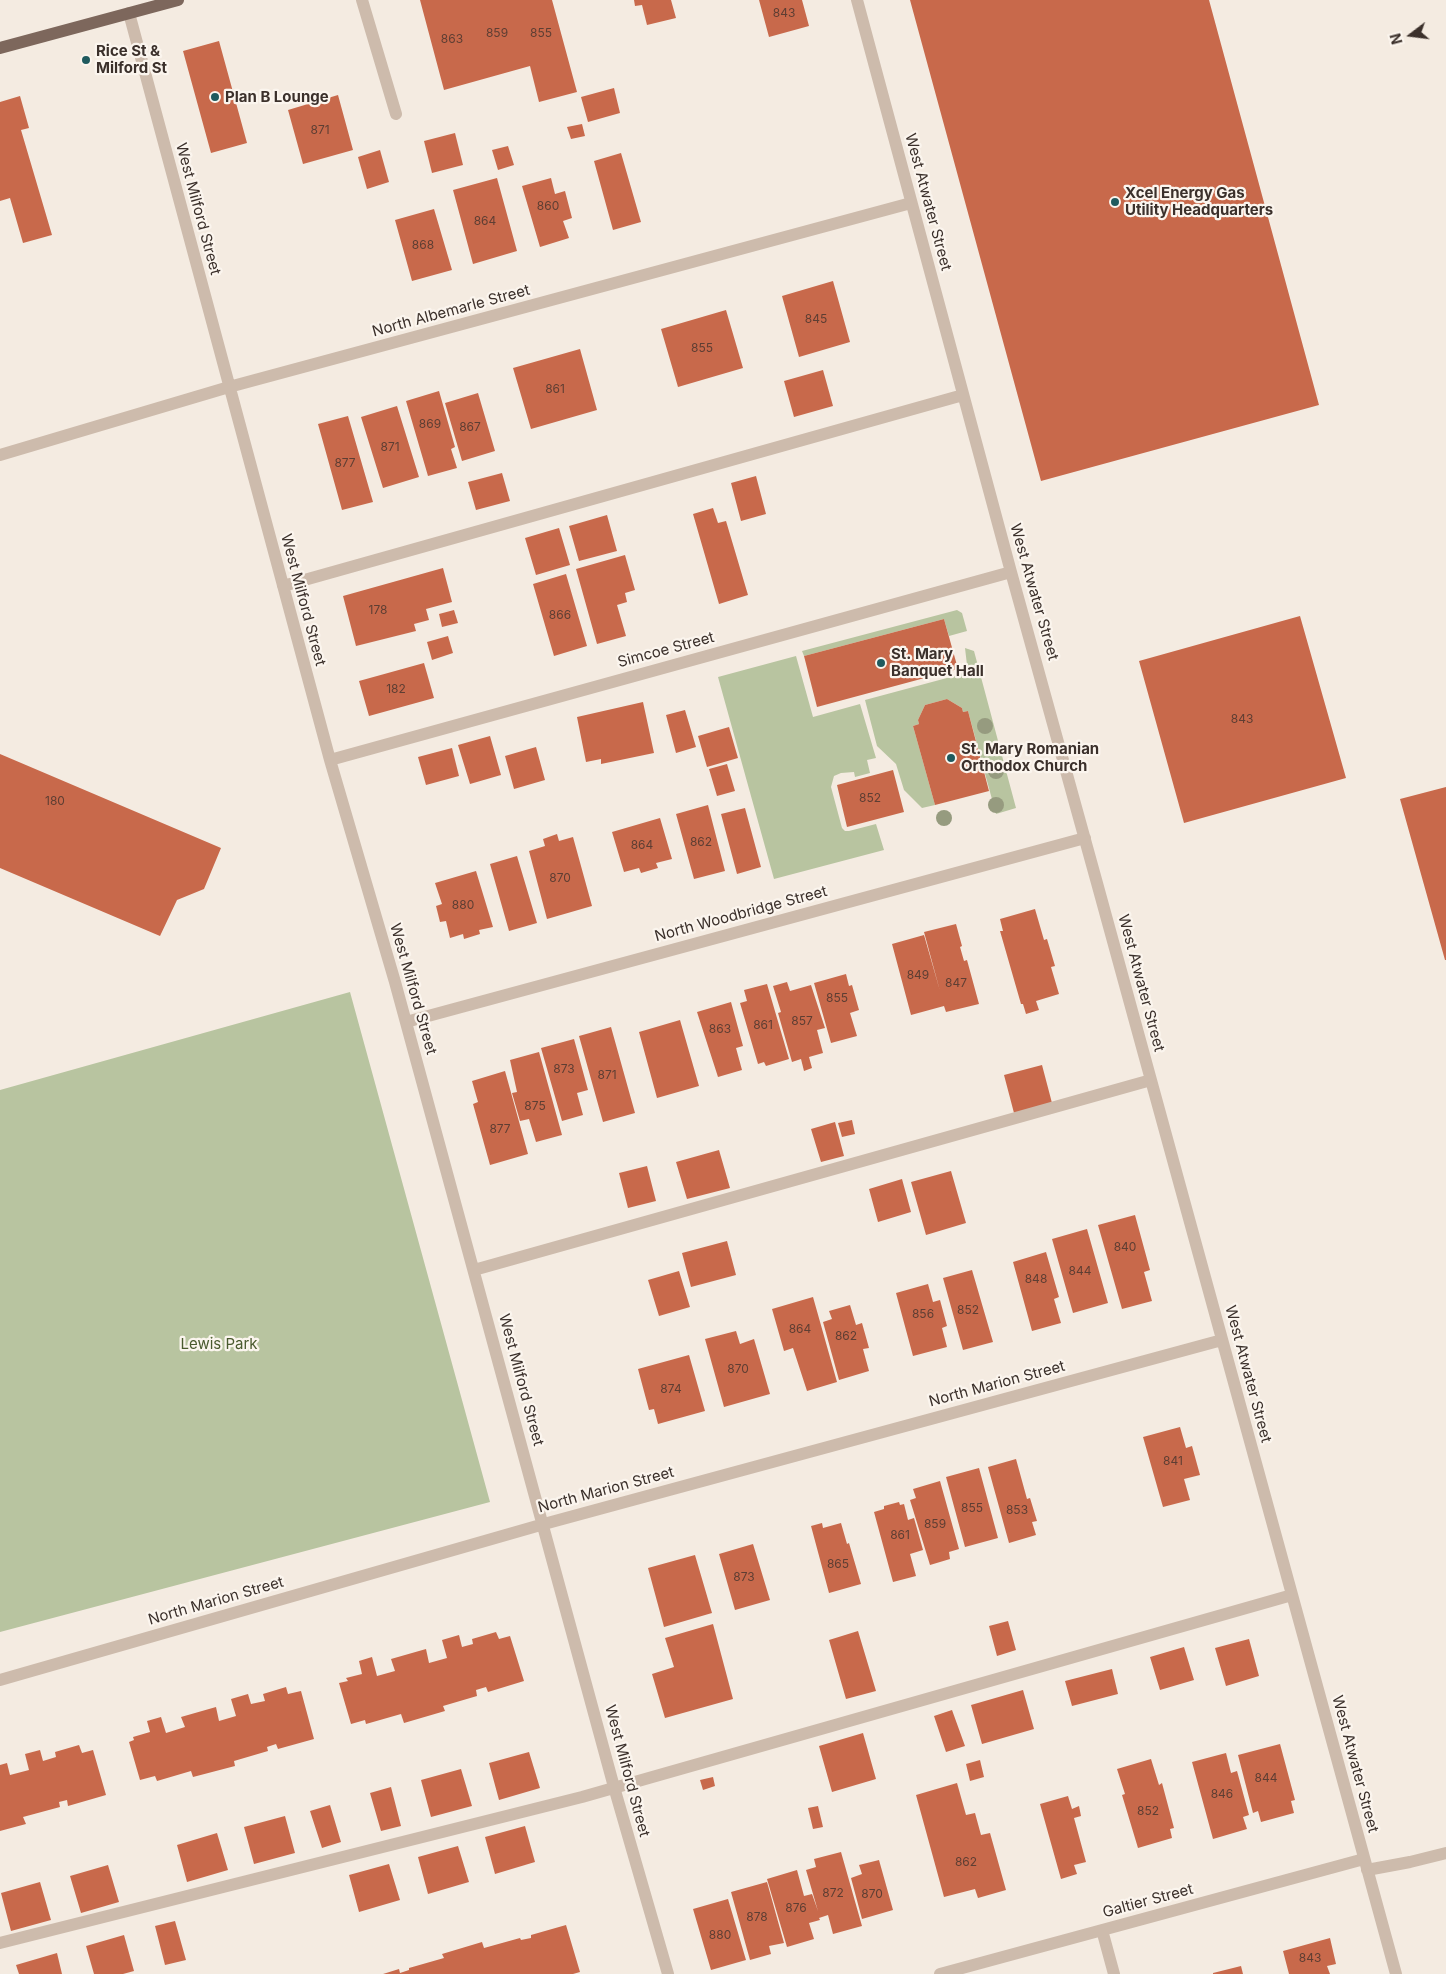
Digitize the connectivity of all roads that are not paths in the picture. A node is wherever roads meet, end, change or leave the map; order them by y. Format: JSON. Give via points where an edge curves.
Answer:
{"nodes":[{"id":1,"x":178,"y":0,"type":"edge"},
{"id":2,"x":362,"y":0,"type":"edge"},
{"id":3,"x":857,"y":0,"type":"edge"},
{"id":4,"x":129,"y":13,"type":"junction"},
{"id":5,"x":0,"y":48,"type":"edge"},
{"id":6,"x":396,"y":114,"type":"dead end"},
{"id":7,"x":911,"y":203,"type":"junction"},
{"id":8,"x":229,"y":387,"type":"junction"},
{"id":9,"x":963,"y":395,"type":"junction"},
{"id":10,"x":0,"y":455,"type":"edge"},
{"id":11,"x":1011,"y":572,"type":"junction"},
{"id":12,"x":283,"y":586,"type":"junction"},
{"id":13,"x":330,"y":760,"type":"junction"},
{"id":14,"x":1085,"y":838,"type":"junction"},
{"id":15,"x":406,"y":1022,"type":"junction"},
{"id":16,"x":1151,"y":1080,"type":"junction"},
{"id":17,"x":474,"y":1270,"type":"junction"},
{"id":18,"x":1222,"y":1340,"type":"junction"},
{"id":19,"x":544,"y":1524,"type":"junction"},
{"id":20,"x":1292,"y":1595,"type":"junction"},
{"id":21,"x":0,"y":1680,"type":"edge"},
{"id":22,"x":614,"y":1787,"type":"junction"},
{"id":23,"x":1446,"y":1853,"type":"edge"},
{"id":24,"x":1366,"y":1865,"type":"junction"},
{"id":25,"x":1102,"y":1930,"type":"junction"},
{"id":26,"x":0,"y":1943,"type":"edge"},
{"id":27,"x":668,"y":1974,"type":"edge"},
{"id":28,"x":940,"y":1974,"type":"edge"},
{"id":29,"x":1114,"y":1974,"type":"edge"},
{"id":30,"x":1396,"y":1974,"type":"edge"}],
"edges":[{"from":1,"to":4,"type":"main road"},
{"from":2,"to":6,"type":"street"},
{"from":3,"to":7,"type":"street","name":"West Atwater Street"},
{"from":4,"to":5,"type":"main road"},
{"from":4,"to":8,"type":"street","name":"West Milford Street"},
{"from":7,"to":8,"type":"street","name":"North Albemarle Street"},
{"from":7,"to":9,"type":"street","name":"West Atwater Street"},
{"from":8,"to":10,"type":"street","name":"North Albemarle Street"},
{"from":8,"to":12,"type":"street","name":"West Milford Street"},
{"from":9,"to":11,"type":"street","name":"West Atwater Street"},
{"from":9,"to":12,"type":"street"},
{"from":11,"to":13,"type":"street","name":"Simcoe Street"},
{"from":11,"to":14,"type":"street","name":"West Atwater Street"},
{"from":12,"to":13,"type":"street","name":"West Milford Street"},
{"from":13,"to":15,"type":"street","name":"West Milford Street"},
{"from":14,"to":15,"type":"street","name":"North Woodbridge Street"},
{"from":14,"to":16,"type":"street","name":"West Atwater Street"},
{"from":15,"to":17,"type":"street","name":"West Milford Street"},
{"from":16,"to":17,"type":"street"},
{"from":16,"to":18,"type":"street","name":"West Atwater Street"},
{"from":17,"to":19,"type":"street","name":"West Milford Street"},
{"from":18,"to":19,"type":"street","name":"North Marion Street"},
{"from":18,"to":20,"type":"street","name":"West Atwater Street"},
{"from":19,"to":21,"type":"street","name":"North Marion Street"},
{"from":19,"to":22,"type":"street","name":"West Milford Street"},
{"from":20,"to":22,"type":"street"},
{"from":20,"to":24,"type":"street","name":"West Atwater Street"},
{"from":22,"to":26,"type":"street"},
{"from":22,"to":27,"type":"street","name":"West Milford Street"},
{"from":23,"to":24,"type":"street","name":"Galtier Street","via":[[1410,1862]]},
{"from":24,"to":25,"type":"street","name":"Galtier Street"},
{"from":24,"to":30,"type":"street","name":"West Atwater Street"},
{"from":25,"to":28,"type":"street","name":"Galtier Street"},
{"from":25,"to":29,"type":"street"}]}
